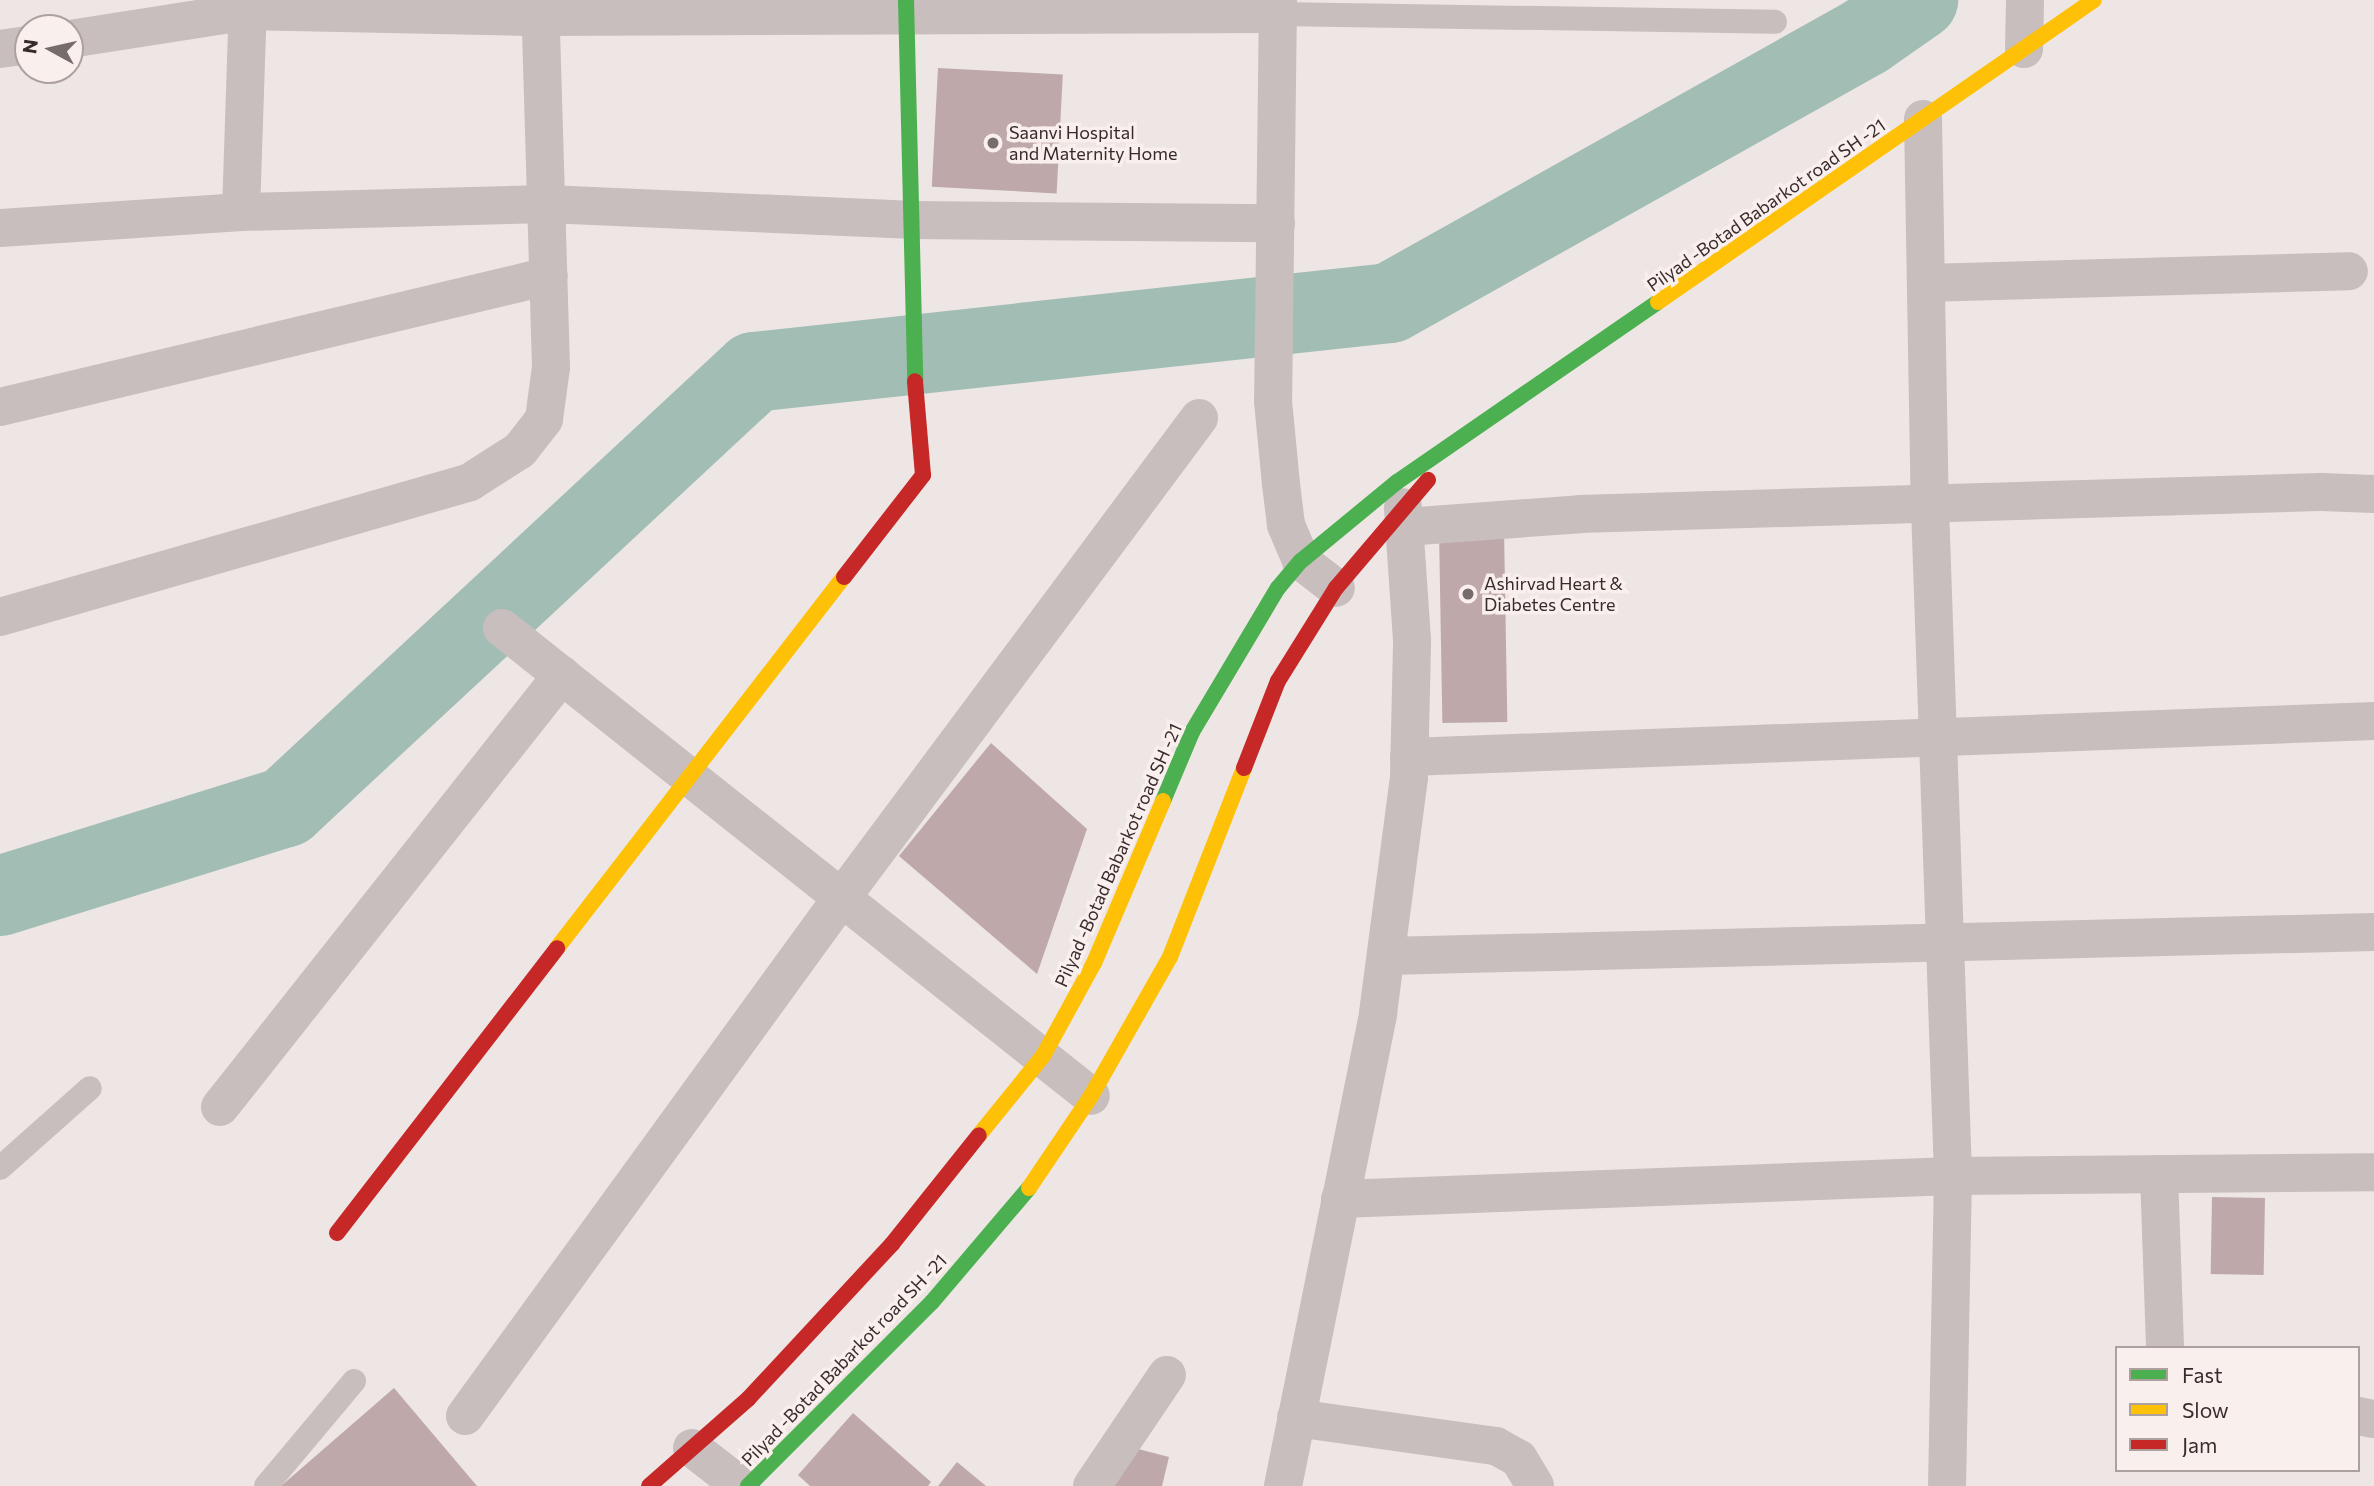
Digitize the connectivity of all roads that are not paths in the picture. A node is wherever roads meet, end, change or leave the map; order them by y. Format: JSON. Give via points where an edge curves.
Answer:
{"nodes":[{"id":1,"x":2094,"y":0,"type":"edge"},
{"id":2,"x":2024,"y":4,"type":"edge"},
{"id":3,"x":248,"y":6,"type":"edge"},
{"id":4,"x":907,"y":6,"type":"edge"},
{"id":5,"x":1278,"y":7,"type":"edge"},
{"id":6,"x":541,"y":8,"type":"edge"},
{"id":7,"x":1776,"y":22,"type":"dead end"},
{"id":8,"x":84,"y":36,"type":"edge"},
{"id":9,"x":2024,"y":49,"type":"junction"},
{"id":10,"x":1923,"y":119,"type":"junction"},
{"id":11,"x":547,"y":204,"type":"junction"},
{"id":12,"x":241,"y":212,"type":"junction"},
{"id":13,"x":909,"y":220,"type":"junction"},
{"id":14,"x":1276,"y":223,"type":"junction"},
{"id":15,"x":0,"y":228,"type":"edge"},
{"id":16,"x":2349,"y":271,"type":"dead end"},
{"id":17,"x":549,"y":276,"type":"junction"},
{"id":18,"x":1926,"y":283,"type":"junction"},
{"id":19,"x":0,"y":407,"type":"edge"},
{"id":20,"x":1199,"y":418,"type":"dead end"},
{"id":21,"x":1461,"y":441,"type":"junction"},
{"id":22,"x":2374,"y":494,"type":"edge"},
{"id":23,"x":1930,"y":507,"type":"junction"},
{"id":24,"x":1404,"y":517,"type":"junction"},
{"id":25,"x":1301,"y":561,"type":"junction"},
{"id":26,"x":1336,"y":588,"type":"junction"},
{"id":27,"x":0,"y":617,"type":"edge"},
{"id":28,"x":502,"y":628,"type":"dead end"},
{"id":29,"x":562,"y":675,"type":"junction"},
{"id":30,"x":2374,"y":721,"type":"edge"},
{"id":31,"x":1938,"y":735,"type":"junction"},
{"id":32,"x":1409,"y":757,"type":"junction"},
{"id":33,"x":691,"y":776,"type":"junction"},
{"id":34,"x":842,"y":896,"type":"junction"},
{"id":35,"x":2374,"y":932,"type":"edge"},
{"id":36,"x":1945,"y":943,"type":"junction"},
{"id":37,"x":1386,"y":956,"type":"junction"},
{"id":38,"x":1043,"y":1056,"type":"junction"},
{"id":39,"x":90,"y":1088,"type":"dead end"},
{"id":40,"x":1091,"y":1096,"type":"junction"},
{"id":41,"x":220,"y":1107,"type":"dead end"},
{"id":42,"x":0,"y":1168,"type":"edge"},
{"id":43,"x":2374,"y":1172,"type":"edge"},
{"id":44,"x":2159,"y":1174,"type":"junction"},
{"id":45,"x":1953,"y":1175,"type":"junction"},
{"id":46,"x":1340,"y":1199,"type":"junction"},
{"id":47,"x":337,"y":1233,"type":"dead end"},
{"id":48,"x":2165,"y":1346,"type":"edge"},
{"id":49,"x":1167,"y":1375,"type":"dead end"},
{"id":50,"x":354,"y":1381,"type":"dead end"},
{"id":51,"x":465,"y":1416,"type":"dead end"},
{"id":52,"x":1296,"y":1418,"type":"junction"},
{"id":53,"x":692,"y":1448,"type":"junction"},
{"id":54,"x":266,"y":1486,"type":"edge"},
{"id":55,"x":649,"y":1486,"type":"edge"},
{"id":56,"x":741,"y":1486,"type":"edge"},
{"id":57,"x":748,"y":1486,"type":"edge"},
{"id":58,"x":1092,"y":1486,"type":"edge"},
{"id":59,"x":1283,"y":1486,"type":"edge"},
{"id":60,"x":1535,"y":1486,"type":"edge"},
{"id":61,"x":1947,"y":1486,"type":"edge"}],
"edges":[{"from":1,"to":9,"type":"main road","name":"Pilyad -Botad Babarkot road SH -21"},
{"from":2,"to":9,"type":"street"},
{"from":3,"to":6,"type":"street"},
{"from":3,"to":8,"type":"street"},
{"from":3,"to":12,"type":"street"},
{"from":4,"to":5,"type":"street"},
{"from":4,"to":6,"type":"street"},
{"from":4,"to":13,"type":"main road"},
{"from":5,"to":7,"type":"lane"},
{"from":5,"to":14,"type":"street"},
{"from":6,"to":11,"type":"street"},
{"from":9,"to":10,"type":"main road","name":"Pilyad -Botad Babarkot road SH -21"},
{"from":10,"to":18,"type":"street"},
{"from":10,"to":21,"type":"main road","name":"Pilyad -Botad Babarkot road SH -21"},
{"from":11,"to":12,"type":"street"},
{"from":11,"to":13,"type":"street"},
{"from":11,"to":17,"type":"street"},
{"from":12,"to":15,"type":"street"},
{"from":13,"to":14,"type":"street"},
{"from":13,"to":33,"type":"main road","via":[[911,327],[924,467],[918,484]]},
{"from":14,"to":25,"type":"street","via":[[1273,401],[1286,525]]},
{"from":16,"to":18,"type":"street"},
{"from":17,"to":19,"type":"street"},
{"from":17,"to":27,"type":"street","via":[[551,367],[544,419],[520,450],[470,482]]},
{"from":18,"to":23,"type":"street"},
{"from":20,"to":34,"type":"street"},
{"from":21,"to":24,"type":"main road","name":"Pilyad -Botad Babarkot road SH -21"},
{"from":21,"to":25,"type":"main road","name":"Pilyad -Botad Babarkot road SH -21","via":[[1397,482]]},
{"from":22,"to":23,"type":"street","via":[[2321,492]]},
{"from":23,"to":24,"type":"street"},
{"from":23,"to":31,"type":"street"},
{"from":24,"to":26,"type":"main road","name":"Pilyad -Botad Babarkot road SH -21"},
{"from":24,"to":32,"type":"street","via":[[1412,640]]},
{"from":25,"to":26,"type":"street"},
{"from":25,"to":38,"type":"main road","name":"Pilyad -Botad Babarkot road SH -21","via":[[1278,588],[1192,732],[1094,963]]},
{"from":26,"to":40,"type":"main road","name":"Pilyad -Botad Babarkot road SH -21","via":[[1278,681],[1170,957]]},
{"from":28,"to":29,"type":"street"},
{"from":29,"to":33,"type":"street"},
{"from":29,"to":41,"type":"street"},
{"from":30,"to":31,"type":"street"},
{"from":31,"to":32,"type":"street"},
{"from":31,"to":36,"type":"street"},
{"from":32,"to":37,"type":"street"},
{"from":33,"to":34,"type":"street"},
{"from":33,"to":47,"type":"main road"},
{"from":34,"to":38,"type":"street"},
{"from":34,"to":51,"type":"street"},
{"from":35,"to":36,"type":"street"},
{"from":36,"to":37,"type":"street"},
{"from":36,"to":45,"type":"street"},
{"from":37,"to":46,"type":"street"},
{"from":38,"to":40,"type":"street"},
{"from":38,"to":53,"type":"main road","name":"Pilyad -Botad Babarkot road SH -21","via":[[892,1244],[748,1399]]},
{"from":39,"to":42,"type":"lane"},
{"from":40,"to":57,"type":"main road","name":"Pilyad -Botad Babarkot road SH -21","via":[[1030,1187],[932,1302]]},
{"from":43,"to":44,"type":"street"},
{"from":44,"to":45,"type":"street"},
{"from":44,"to":48,"type":"street"},
{"from":45,"to":46,"type":"street"},
{"from":45,"to":61,"type":"street"},
{"from":46,"to":52,"type":"street"},
{"from":49,"to":58,"type":"street"},
{"from":50,"to":54,"type":"lane"},
{"from":52,"to":59,"type":"street"},
{"from":52,"to":60,"type":"street","via":[[1496,1446],[1519,1459]]},
{"from":53,"to":55,"type":"main road","name":"Pilyad -Botad Babarkot road SH -21"},
{"from":53,"to":56,"type":"street"}]}
